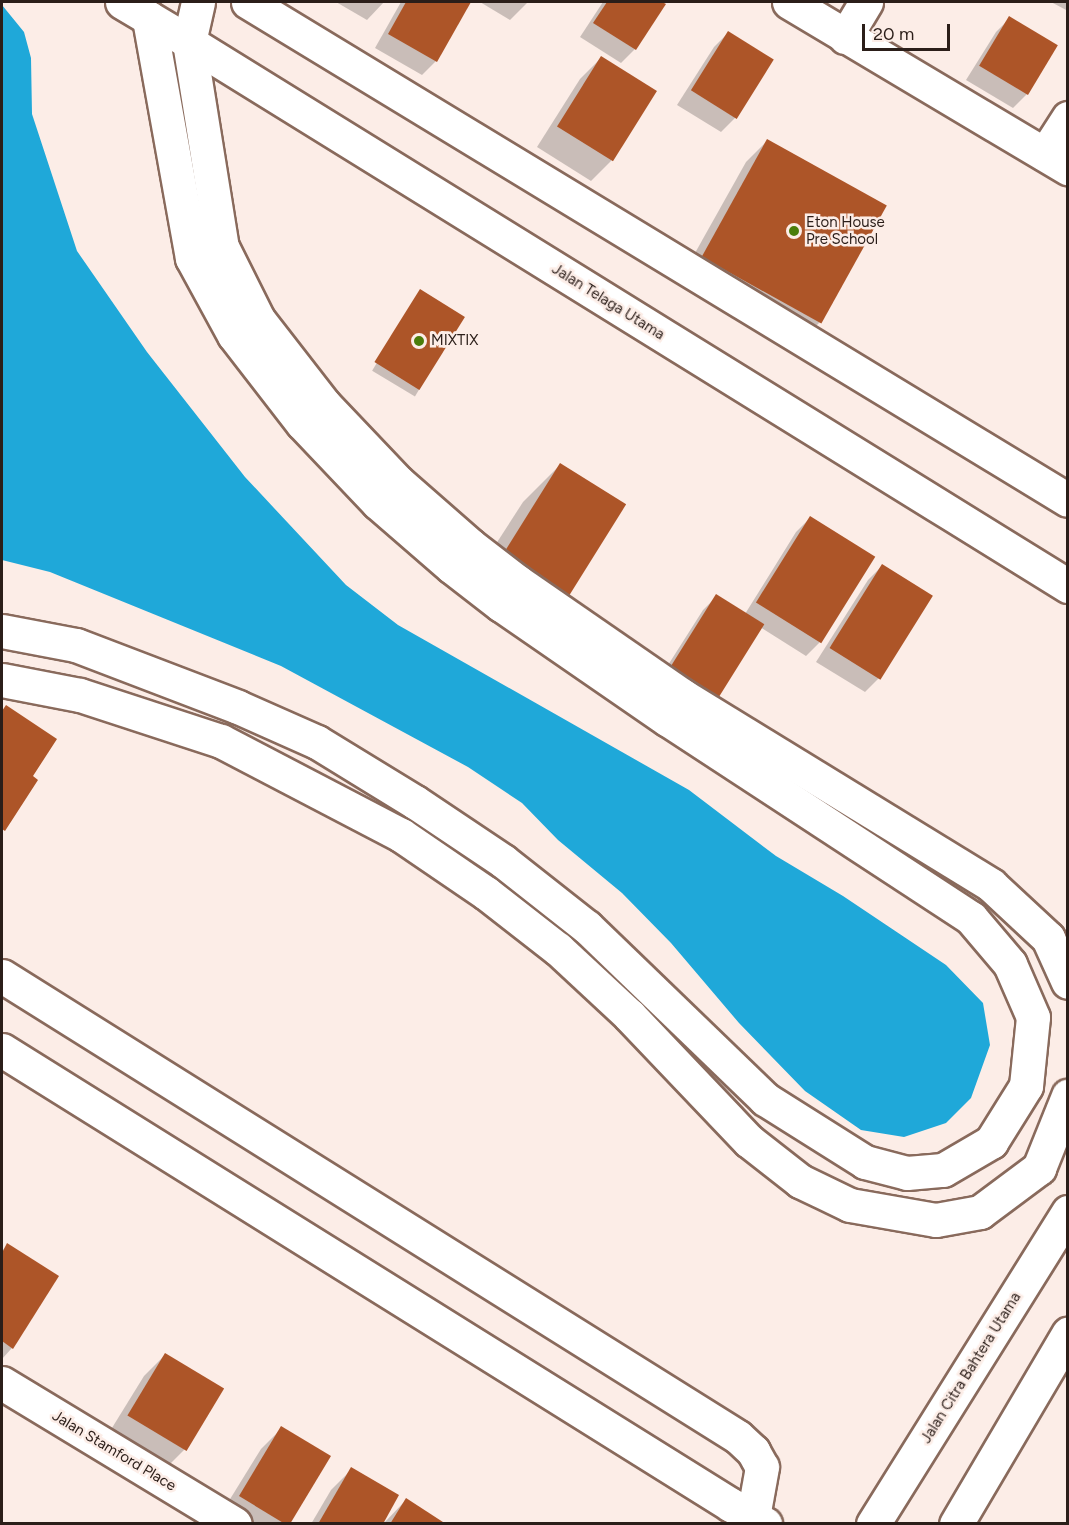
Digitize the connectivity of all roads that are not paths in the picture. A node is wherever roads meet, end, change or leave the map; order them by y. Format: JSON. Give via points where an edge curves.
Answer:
{"nodes":[{"id":1,"x":122,"y":2,"type":"edge"},
{"id":2,"x":198,"y":2,"type":"edge"},
{"id":3,"x":248,"y":2,"type":"edge"},
{"id":4,"x":789,"y":2,"type":"edge"},
{"id":5,"x":866,"y":2,"type":"edge"},
{"id":6,"x":151,"y":10,"type":"edge"},
{"id":7,"x":845,"y":37,"type":"junction"},
{"id":8,"x":189,"y":42,"type":"junction"},
{"id":9,"x":1068,"y":117,"type":"edge"},
{"id":10,"x":1056,"y":161,"type":"edge"},
{"id":11,"x":1068,"y":500,"type":"edge"},
{"id":12,"x":1068,"y":586,"type":"edge"},
{"id":13,"x":2,"y":631,"type":"edge"},
{"id":14,"x":2,"y":680,"type":"edge"},
{"id":15,"x":2,"y":976,"type":"edge"},
{"id":16,"x":1068,"y":982,"type":"edge"},
{"id":17,"x":2,"y":1050,"type":"edge"},
{"id":18,"x":1068,"y":1096,"type":"edge"},
{"id":19,"x":1068,"y":1212,"type":"edge"},
{"id":20,"x":1068,"y":1334,"type":"edge"},
{"id":21,"x":4,"y":1391,"type":"edge"},
{"id":22,"x":222,"y":1520,"type":"edge"},
{"id":23,"x":759,"y":1520,"type":"edge"},
{"id":24,"x":873,"y":1524,"type":"edge"},
{"id":25,"x":956,"y":1524,"type":"edge"}],
"edges":[{"from":1,"to":6,"type":"street","name":"Jalan Telaga Utama"},
{"from":2,"to":8,"type":"street"},
{"from":3,"to":11,"type":"street"},
{"from":4,"to":7,"type":"street"},
{"from":5,"to":7,"type":"street"},
{"from":6,"to":8,"type":"street","name":"Jalan Telaga Utama"},
{"from":6,"to":13,"type":"street","via":[[192,258],[234,335],[302,423],[378,503],[501,605],[668,720],[971,918],[1010,964],[1033,1017],[1026,1086],[992,1142],[943,1170],[907,1173],[865,1162],[765,1099],[587,927],[503,861],[415,802],[316,742],[238,706],[75,645]]},
{"from":7,"to":10,"type":"street"},
{"from":8,"to":12,"type":"street","name":"Jalan Telaga Utama"},
{"from":8,"to":16,"type":"street","via":[[222,247],[258,320],[324,404],[398,482],[518,582],[683,696],[991,885],[1048,938]]},
{"from":9,"to":10,"type":"street"},
{"from":14,"to":18,"type":"street","via":[[80,695],[221,741],[401,835],[486,893],[558,949],[628,1015],[749,1141],[800,1181],[850,1205],[936,1220],[980,1212],[1039,1168]]},
{"from":15,"to":23,"type":"street","via":[[738,1437],[762,1467]]},
{"from":17,"to":23,"type":"street"},
{"from":19,"to":24,"type":"street","name":"Jalan Citra Bahtera Utama"},
{"from":20,"to":25,"type":"street"},
{"from":21,"to":22,"type":"street","name":"Jalan Stamford Place"}]}
